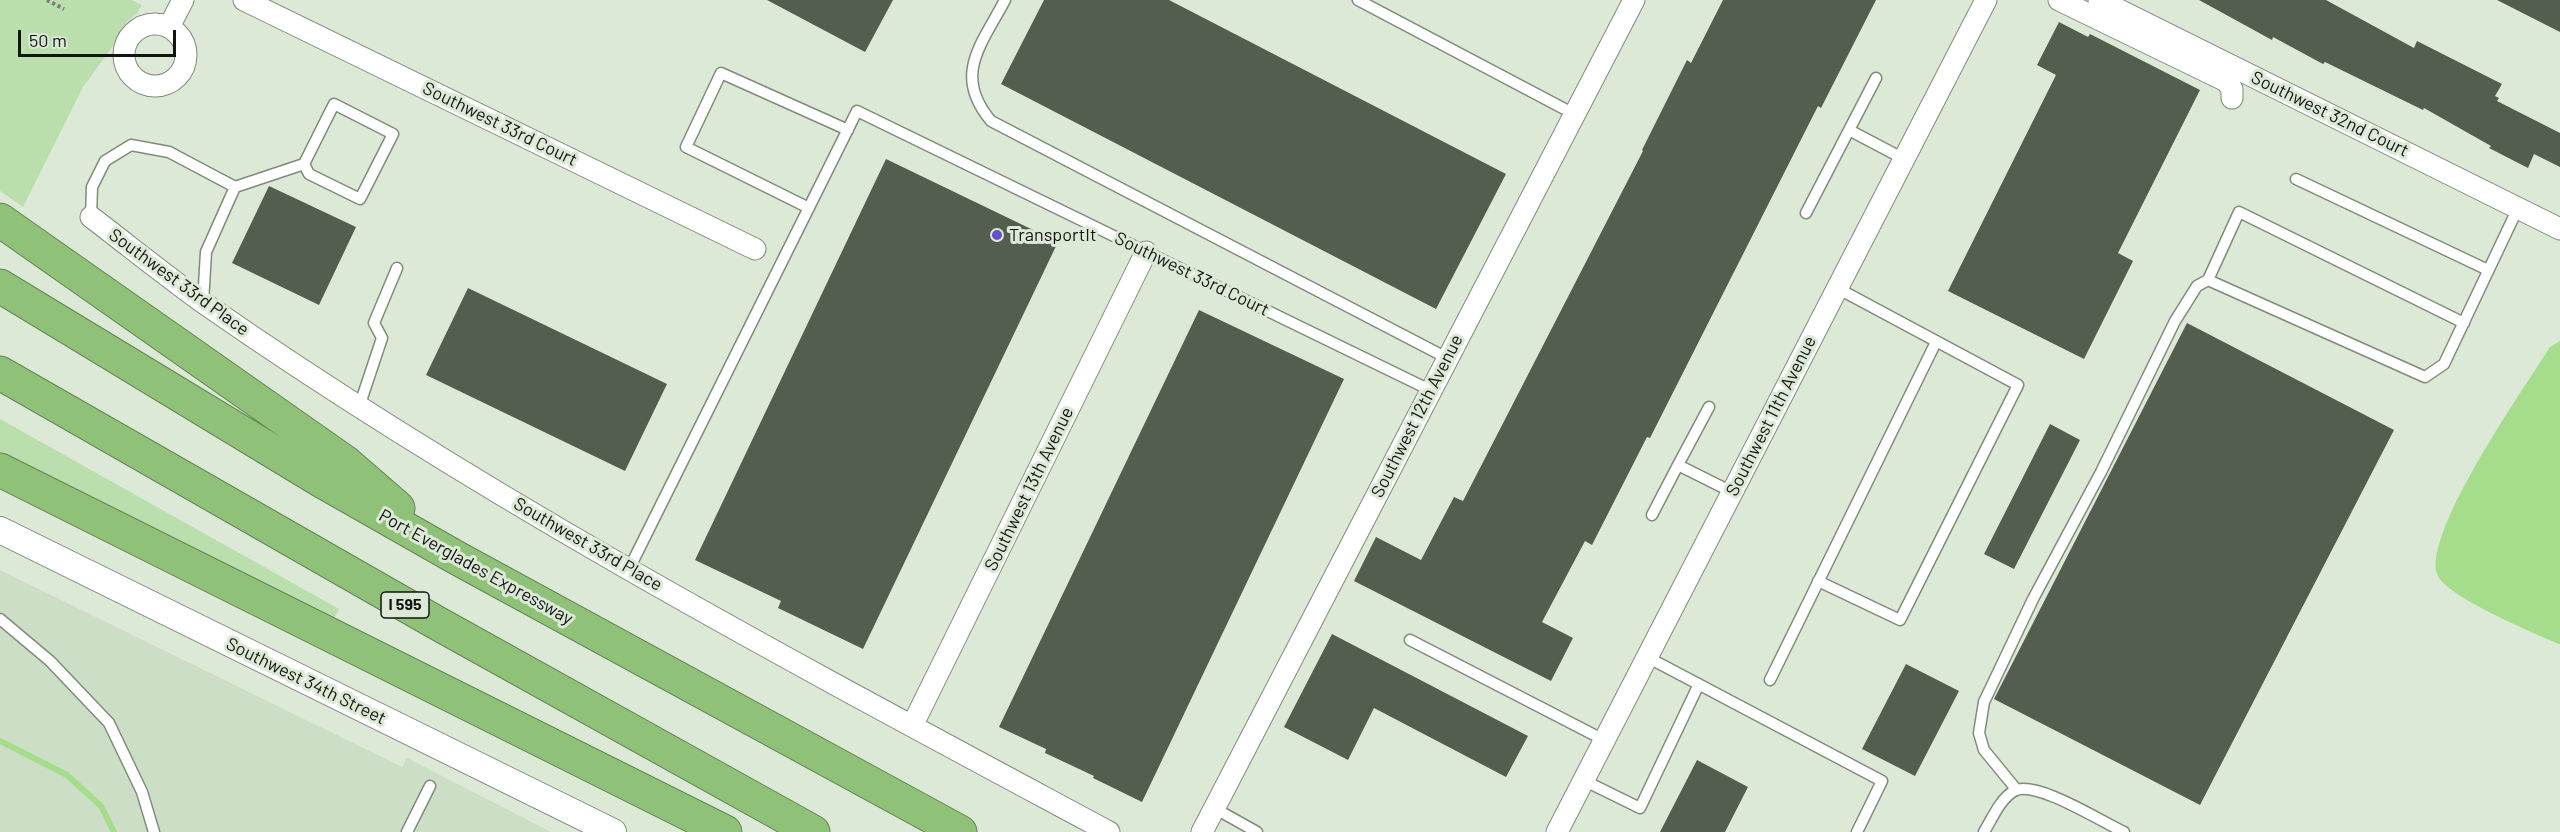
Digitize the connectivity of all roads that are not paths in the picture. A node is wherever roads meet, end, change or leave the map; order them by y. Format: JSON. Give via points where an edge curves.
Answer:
{"nodes":[{"id":1,"x":183,"y":0,"type":"edge"},
{"id":2,"x":244,"y":0,"type":"edge"},
{"id":3,"x":1005,"y":0,"type":"edge"},
{"id":4,"x":1358,"y":0,"type":"edge"},
{"id":5,"x":1634,"y":0,"type":"edge"},
{"id":6,"x":1986,"y":0,"type":"edge"},
{"id":7,"x":2060,"y":0,"type":"edge"},
{"id":8,"x":2099,"y":0,"type":"edge"},
{"id":9,"x":169,"y":27,"type":"dead end"},
{"id":10,"x":1876,"y":78,"type":"dead end"},
{"id":11,"x":2232,"y":98,"type":"dead end"},
{"id":12,"x":1574,"y":114,"type":"junction"},
{"id":13,"x":848,"y":130,"type":"junction"},
{"id":14,"x":1849,"y":130,"type":"junction"},
{"id":15,"x":1904,"y":159,"type":"junction"},
{"id":16,"x":304,"y":164,"type":"junction"},
{"id":17,"x":2296,"y":179,"type":"dead end"},
{"id":18,"x":235,"y":188,"type":"junction"},
{"id":19,"x":809,"y":208,"type":"junction"},
{"id":20,"x":2518,"y":208,"type":"junction"},
{"id":21,"x":1806,"y":213,"type":"dead end"},
{"id":22,"x":91,"y":217,"type":"joint"},
{"id":23,"x":0,"y":220,"type":"edge"},
{"id":24,"x":2560,"y":229,"type":"edge"},
{"id":25,"x":755,"y":249,"type":"dead end"},
{"id":26,"x":1146,"y":252,"type":"junction"},
{"id":27,"x":397,"y":268,"type":"dead end"},
{"id":28,"x":2488,"y":270,"type":"junction"},
{"id":29,"x":2208,"y":280,"type":"junction"},
{"id":30,"x":0,"y":286,"type":"edge"},
{"id":31,"x":1837,"y":288,"type":"junction"},
{"id":32,"x":203,"y":302,"type":"junction"},
{"id":33,"x":2464,"y":322,"type":"junction"},
{"id":34,"x":1936,"y":342,"type":"junction"},
{"id":35,"x":1447,"y":358,"type":"junction"},
{"id":36,"x":0,"y":373,"type":"edge"},
{"id":37,"x":1430,"y":390,"type":"junction"},
{"id":38,"x":359,"y":406,"type":"junction"},
{"id":39,"x":1708,"y":407,"type":"dead end"},
{"id":40,"x":1678,"y":465,"type":"junction"},
{"id":41,"x":0,"y":470,"type":"edge"},
{"id":42,"x":1732,"y":492,"type":"junction"},
{"id":43,"x":1652,"y":515,"type":"dead end"},
{"id":44,"x":0,"y":530,"type":"edge"},
{"id":45,"x":457,"y":558,"type":"junction"},
{"id":46,"x":629,"y":569,"type":"junction"},
{"id":47,"x":1818,"y":581,"type":"junction"},
{"id":48,"x":0,"y":619,"type":"edge"},
{"id":49,"x":1410,"y":640,"type":"dead end"},
{"id":50,"x":1647,"y":657,"type":"junction"},
{"id":51,"x":1770,"y":680,"type":"dead end"},
{"id":52,"x":1699,"y":684,"type":"junction"},
{"id":53,"x":912,"y":726,"type":"junction"},
{"id":54,"x":1604,"y":740,"type":"junction"},
{"id":55,"x":1583,"y":780,"type":"junction"},
{"id":56,"x":430,"y":786,"type":"dead end"},
{"id":57,"x":2016,"y":789,"type":"junction"},
{"id":58,"x":1214,"y":808,"type":"junction"},
{"id":59,"x":154,"y":832,"type":"edge"},
{"id":60,"x":407,"y":832,"type":"edge"},
{"id":61,"x":613,"y":832,"type":"edge"},
{"id":62,"x":725,"y":832,"type":"edge"},
{"id":63,"x":813,"y":832,"type":"edge"},
{"id":64,"x":960,"y":832,"type":"edge"},
{"id":65,"x":1109,"y":832,"type":"edge"},
{"id":66,"x":1202,"y":832,"type":"edge"},
{"id":67,"x":1257,"y":832,"type":"edge"},
{"id":68,"x":1557,"y":832,"type":"edge"},
{"id":69,"x":1857,"y":832,"type":"edge"},
{"id":70,"x":1984,"y":832,"type":"edge"},
{"id":71,"x":2124,"y":832,"type":"edge"}],
"edges":[{"from":1,"to":9,"type":"street"},
{"from":2,"to":25,"type":"street","name":"Southwest 33rd Court"},
{"from":3,"to":35,"type":"lane","via":[[976,55],[970,81],[977,105],[991,121]]},
{"from":4,"to":12,"type":"lane"},
{"from":5,"to":12,"type":"street","name":"Southwest 12th Avenue"},
{"from":6,"to":15,"type":"street","name":"Southwest 11th Avenue"},
{"from":7,"to":11,"type":"street","name":"Southwest 32nd Court","via":[[2226,81]]},
{"from":8,"to":20,"type":"street","name":"Southwest 32nd Court"},
{"from":10,"to":14,"type":"lane"},
{"from":12,"to":35,"type":"street","name":"Southwest 12th Avenue"},
{"from":13,"to":19,"type":"lane"},
{"from":13,"to":19,"type":"lane","via":[[721,73],[686,147]]},
{"from":13,"to":26,"type":"lane","name":"Southwest 33rd Court","via":[[857,111]]},
{"from":14,"to":15,"type":"lane"},
{"from":14,"to":21,"type":"lane"},
{"from":15,"to":31,"type":"street","name":"Southwest 11th Avenue"},
{"from":16,"to":16,"type":"lane","via":[[334,104],[393,134],[360,199],[309,174]]},
{"from":16,"to":18,"type":"lane"},
{"from":17,"to":28,"type":"lane"},
{"from":18,"to":22,"type":"lane","via":[[169,152],[131,145],[105,160],[92,186]]},
{"from":18,"to":32,"type":"lane","via":[[206,252]]},
{"from":19,"to":46,"type":"lane"},
{"from":20,"to":24,"type":"street","name":"Southwest 32nd Court"},
{"from":20,"to":28,"type":"lane"},
{"from":22,"to":32,"type":"street","name":"Southwest 33rd Place"},
{"from":23,"to":45,"type":"highway","via":[[345,462]]},
{"from":26,"to":37,"type":"lane","name":"Southwest 33rd Court"},
{"from":26,"to":53,"type":"street","name":"Southwest 13th Avenue"},
{"from":27,"to":38,"type":"lane","via":[[374,323],[382,338]]},
{"from":28,"to":33,"type":"lane"},
{"from":29,"to":33,"type":"lane","via":[[2425,377],[2444,364]]},
{"from":29,"to":33,"type":"lane","via":[[2239,212]]},
{"from":29,"to":57,"type":"lane","via":[[2197,286],[2175,321],[1984,702],[1979,733],[1984,750]]},
{"from":30,"to":45,"type":"highway","name":"Port Everglades Expressway","via":[[320,480]]},
{"from":31,"to":34,"type":"lane"},
{"from":31,"to":42,"type":"street","name":"Southwest 11th Avenue"},
{"from":32,"to":38,"type":"street","name":"Southwest 33rd Place"},
{"from":34,"to":47,"type":"lane"},
{"from":34,"to":47,"type":"lane","via":[[2018,385],[1900,620]]},
{"from":35,"to":37,"type":"street","name":"Southwest 12th Avenue"},
{"from":36,"to":63,"type":"highway","number":"I 595"},
{"from":37,"to":58,"type":"street","name":"Southwest 12th Avenue"},
{"from":38,"to":46,"type":"street","name":"Southwest 33rd Place"},
{"from":39,"to":40,"type":"lane"},
{"from":40,"to":42,"type":"lane"},
{"from":40,"to":43,"type":"lane"},
{"from":41,"to":62,"type":"highway"},
{"from":42,"to":50,"type":"street","name":"Southwest 11th Avenue"},
{"from":44,"to":61,"type":"street","name":"Southwest 34th Street"},
{"from":45,"to":64,"type":"highway","name":"Port Everglades Expressway"},
{"from":46,"to":53,"type":"street","name":"Southwest 33rd Place"},
{"from":47,"to":51,"type":"lane"},
{"from":48,"to":59,"type":"lane","via":[[50,661],[109,723],[142,792]]},
{"from":49,"to":54,"type":"lane"},
{"from":50,"to":52,"type":"lane"},
{"from":50,"to":54,"type":"street","name":"Southwest 11th Avenue"},
{"from":52,"to":55,"type":"lane","via":[[1640,808]]},
{"from":52,"to":69,"type":"lane","via":[[1882,781]]},
{"from":53,"to":65,"type":"street","name":"Southwest 33rd Place"},
{"from":54,"to":55,"type":"street","name":"Southwest 11th Avenue"},
{"from":55,"to":68,"type":"street","name":"Southwest 11th Avenue"},
{"from":56,"to":60,"type":"lane"},
{"from":57,"to":70,"type":"lane","via":[[2007,796]]},
{"from":57,"to":71,"type":"lane","via":[[2038,790]]},
{"from":58,"to":66,"type":"street","name":"Southwest 12th Avenue"},
{"from":58,"to":67,"type":"lane"}]}
